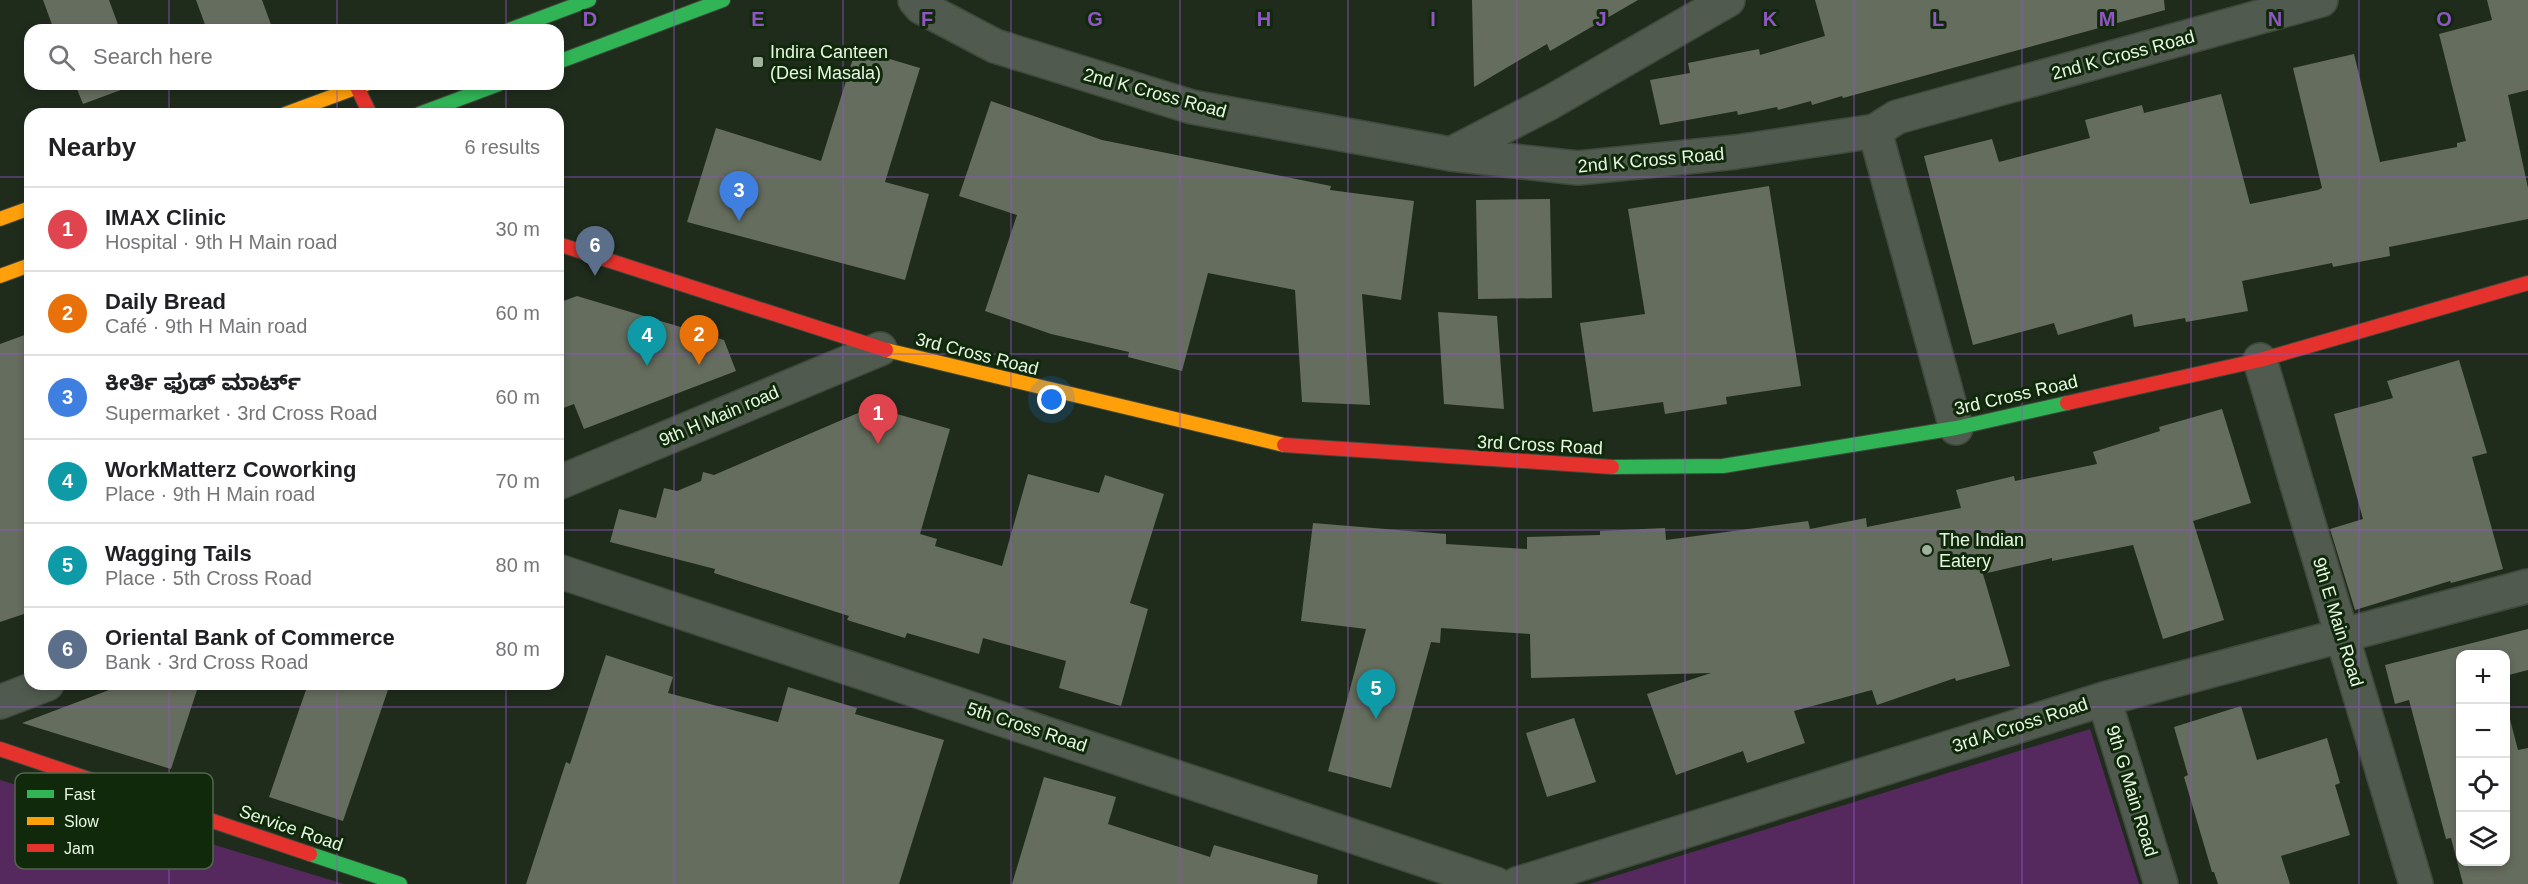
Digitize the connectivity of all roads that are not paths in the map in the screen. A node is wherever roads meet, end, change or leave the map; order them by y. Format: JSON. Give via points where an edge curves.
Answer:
{"nodes":[{"id":1,"x":589,"y":0,"type":"edge"},
{"id":2,"x":723,"y":0,"type":"edge"},
{"id":3,"x":915,"y":0,"type":"edge"},
{"id":4,"x":1728,"y":0,"type":"edge"},
{"id":5,"x":2321,"y":0,"type":"edge"},
{"id":6,"x":525,"y":24,"type":"edge"},
{"id":7,"x":564,"y":60,"type":"edge"},
{"id":8,"x":350,"y":90,"type":"edge"},
{"id":9,"x":362,"y":90,"type":"edge"},
{"id":10,"x":483,"y":90,"type":"edge"},
{"id":11,"x":301,"y":108,"type":"edge"},
{"id":12,"x":368,"y":108,"type":"edge"},
{"id":13,"x":435,"y":108,"type":"edge"},
{"id":14,"x":1875,"y":130,"type":"junction"},
{"id":15,"x":1451,"y":154,"type":"junction"},
{"id":16,"x":24,"y":210,"type":"edge"},
{"id":17,"x":0,"y":219,"type":"edge"},
{"id":18,"x":564,"y":246,"type":"edge"},
{"id":19,"x":24,"y":267,"type":"edge"},
{"id":20,"x":0,"y":276,"type":"edge"},
{"id":21,"x":2528,"y":283,"type":"edge"},
{"id":22,"x":880,"y":349,"type":"junction"},
{"id":23,"x":2260,"y":360,"type":"junction"},
{"id":24,"x":1956,"y":428,"type":"junction"},
{"id":25,"x":564,"y":481,"type":"edge"},
{"id":26,"x":564,"y":573,"type":"edge"},
{"id":27,"x":2528,"y":586,"type":"edge"},
{"id":28,"x":2342,"y":636,"type":"junction"},
{"id":29,"x":31,"y":690,"type":"edge"},
{"id":30,"x":2104,"y":699,"type":"junction"},
{"id":31,"x":0,"y":702,"type":"edge"},
{"id":32,"x":0,"y":748,"type":"edge"},
{"id":33,"x":74,"y":773,"type":"edge"},
{"id":34,"x":213,"y":820,"type":"edge"},
{"id":35,"x":400,"y":884,"type":"edge"},
{"id":36,"x":1496,"y":884,"type":"edge"},
{"id":37,"x":1517,"y":884,"type":"edge"},
{"id":38,"x":2160,"y":884,"type":"edge"},
{"id":39,"x":2416,"y":884,"type":"edge"}],
"edges":[{"from":1,"to":6,"type":"street"},
{"from":2,"to":7,"type":"street"},
{"from":3,"to":15,"type":"street","name":"2nd K Cross Road","via":[[921,7],[995,46],[1192,107]]},
{"from":4,"to":15,"type":"street","via":[[1551,102]]},
{"from":5,"to":14,"type":"street","name":"2nd K Cross Road","via":[[1897,117]]},
{"from":8,"to":11,"type":"street"},
{"from":9,"to":12,"type":"street"},
{"from":10,"to":13,"type":"street"},
{"from":14,"to":15,"type":"street","name":"2nd K Cross Road","via":[[1736,152],[1578,168]]},
{"from":14,"to":24,"type":"street"},
{"from":16,"to":17,"type":"street"},
{"from":18,"to":22,"type":"street","name":"3rd Cross Road"},
{"from":19,"to":20,"type":"street"},
{"from":21,"to":23,"type":"street","name":"3rd Cross Road"},
{"from":22,"to":24,"type":"street","name":"3rd Cross Road","via":[[1288,446],[1591,467],[1723,466]]},
{"from":22,"to":25,"type":"street","name":"9th H Main road"},
{"from":23,"to":24,"type":"street","name":"3rd Cross Road"},
{"from":23,"to":28,"type":"street","name":"9th E Main Road"},
{"from":26,"to":36,"type":"street","name":"5th Cross Road"},
{"from":27,"to":28,"type":"street","name":"3rd A Cross Road"},
{"from":28,"to":30,"type":"street","name":"3rd A Cross Road"},
{"from":28,"to":39,"type":"street","name":"9th E Main Road"},
{"from":29,"to":31,"type":"street"},
{"from":30,"to":37,"type":"street","name":"3rd A Cross Road"},
{"from":30,"to":38,"type":"street","name":"9th G Main Road"},
{"from":32,"to":33,"type":"street","name":"Service Road"},
{"from":34,"to":35,"type":"street","name":"Service Road"}]}
